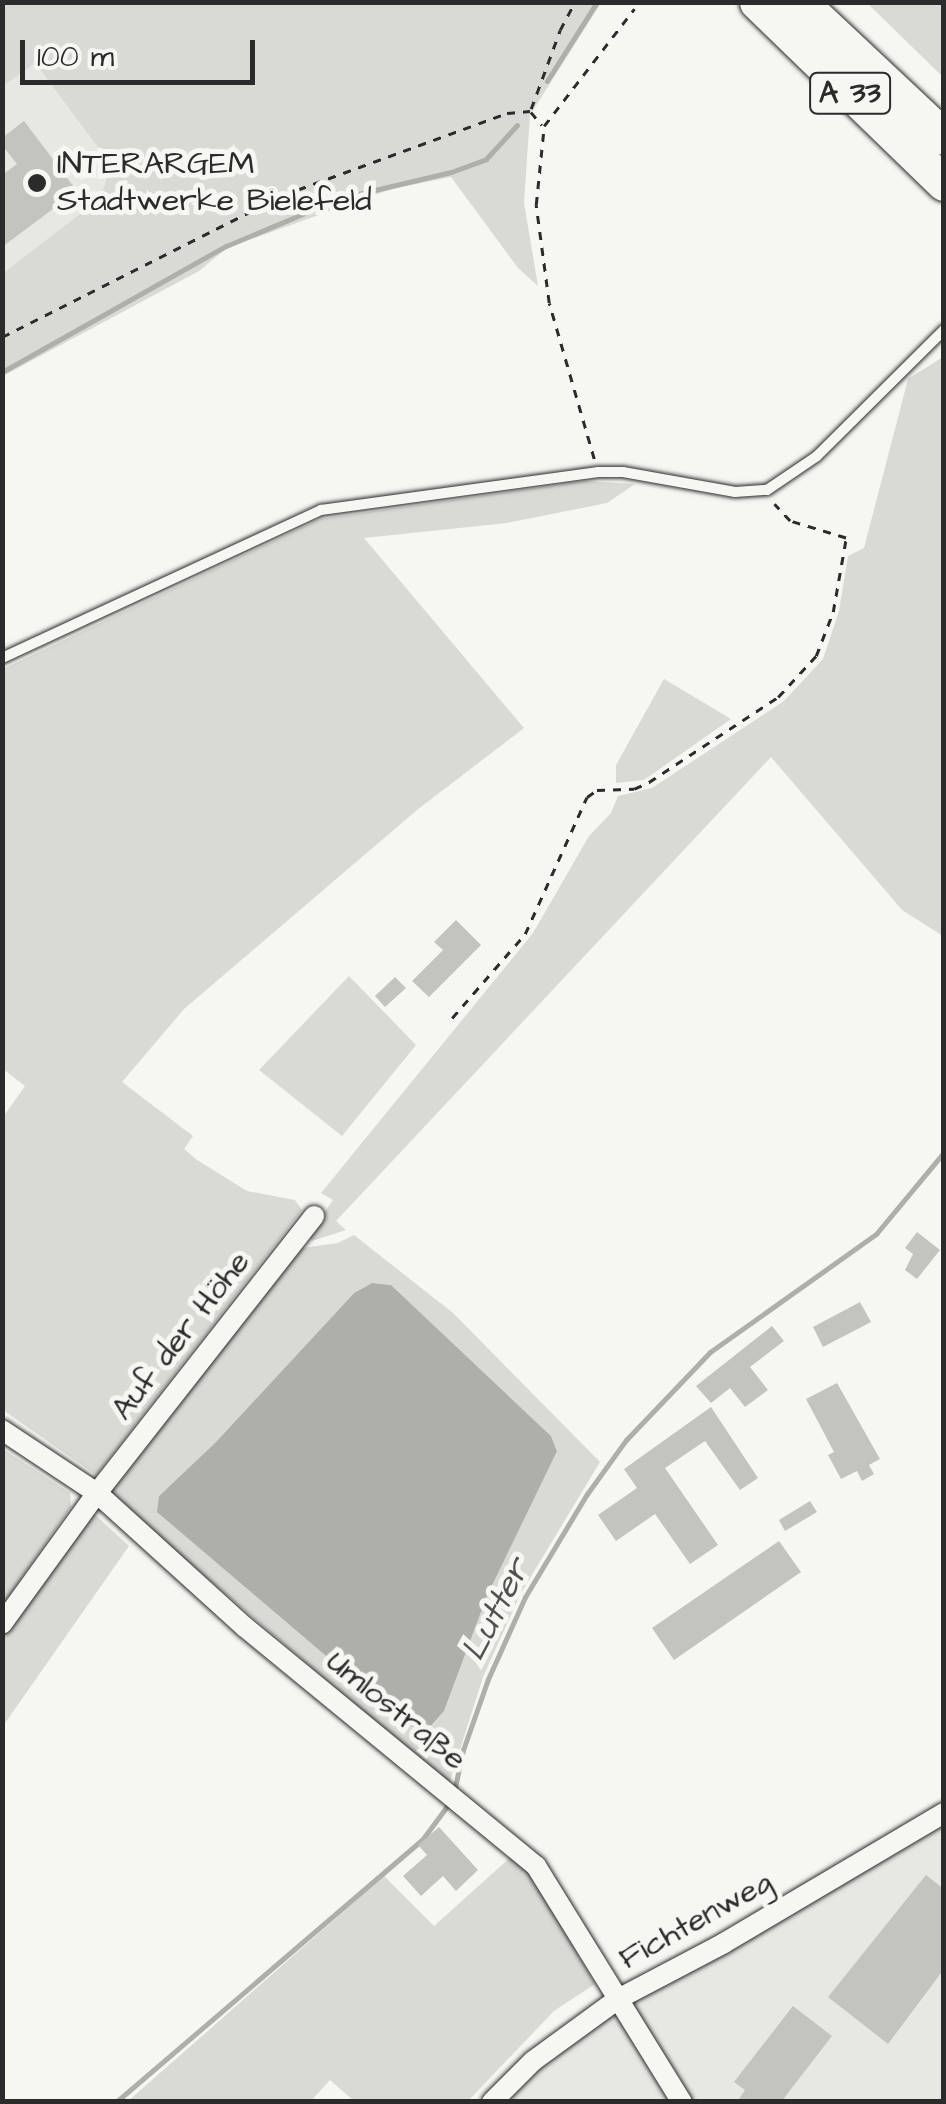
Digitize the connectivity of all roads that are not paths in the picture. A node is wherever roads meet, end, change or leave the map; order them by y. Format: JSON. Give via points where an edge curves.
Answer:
{"nodes":[{"id":1,"x":756,"y":2,"type":"edge"},
{"id":2,"x":800,"y":2,"type":"edge"},
{"id":3,"x":944,"y":138,"type":"edge"},
{"id":4,"x":944,"y":183,"type":"edge"},
{"id":5,"x":944,"y":330,"type":"edge"},
{"id":6,"x":2,"y":658,"type":"edge"},
{"id":7,"x":314,"y":1216,"type":"dead end"},
{"id":8,"x":2,"y":1430,"type":"edge"},
{"id":9,"x":96,"y":1493,"type":"junction"},
{"id":10,"x":2,"y":1624,"type":"edge"},
{"id":11,"x":944,"y":1813,"type":"edge"},
{"id":12,"x":618,"y":2000,"type":"junction"},
{"id":13,"x":492,"y":2102,"type":"edge"},
{"id":14,"x":682,"y":2102,"type":"edge"}],
"edges":[{"from":1,"to":4,"type":"highway","number":"A 33"},
{"from":2,"to":3,"type":"highway","number":"A 33"},
{"from":5,"to":6,"type":"lane","via":[[818,456],[766,490],[735,492],[598,472],[322,510]]},
{"from":7,"to":9,"type":"street","name":"Auf der Höhe"},
{"from":8,"to":9,"type":"street","name":"Umlostraße"},
{"from":9,"to":10,"type":"street","name":"Auf der Höhe"},
{"from":9,"to":12,"type":"street","name":"Umlostraße","via":[[245,1627],[536,1866]]},
{"from":11,"to":12,"type":"street","name":"Fichtenweg"},
{"from":12,"to":13,"type":"street","name":"Fichtenweg","via":[[533,2061]]},
{"from":12,"to":14,"type":"street","name":"Umlostraße"}]}
